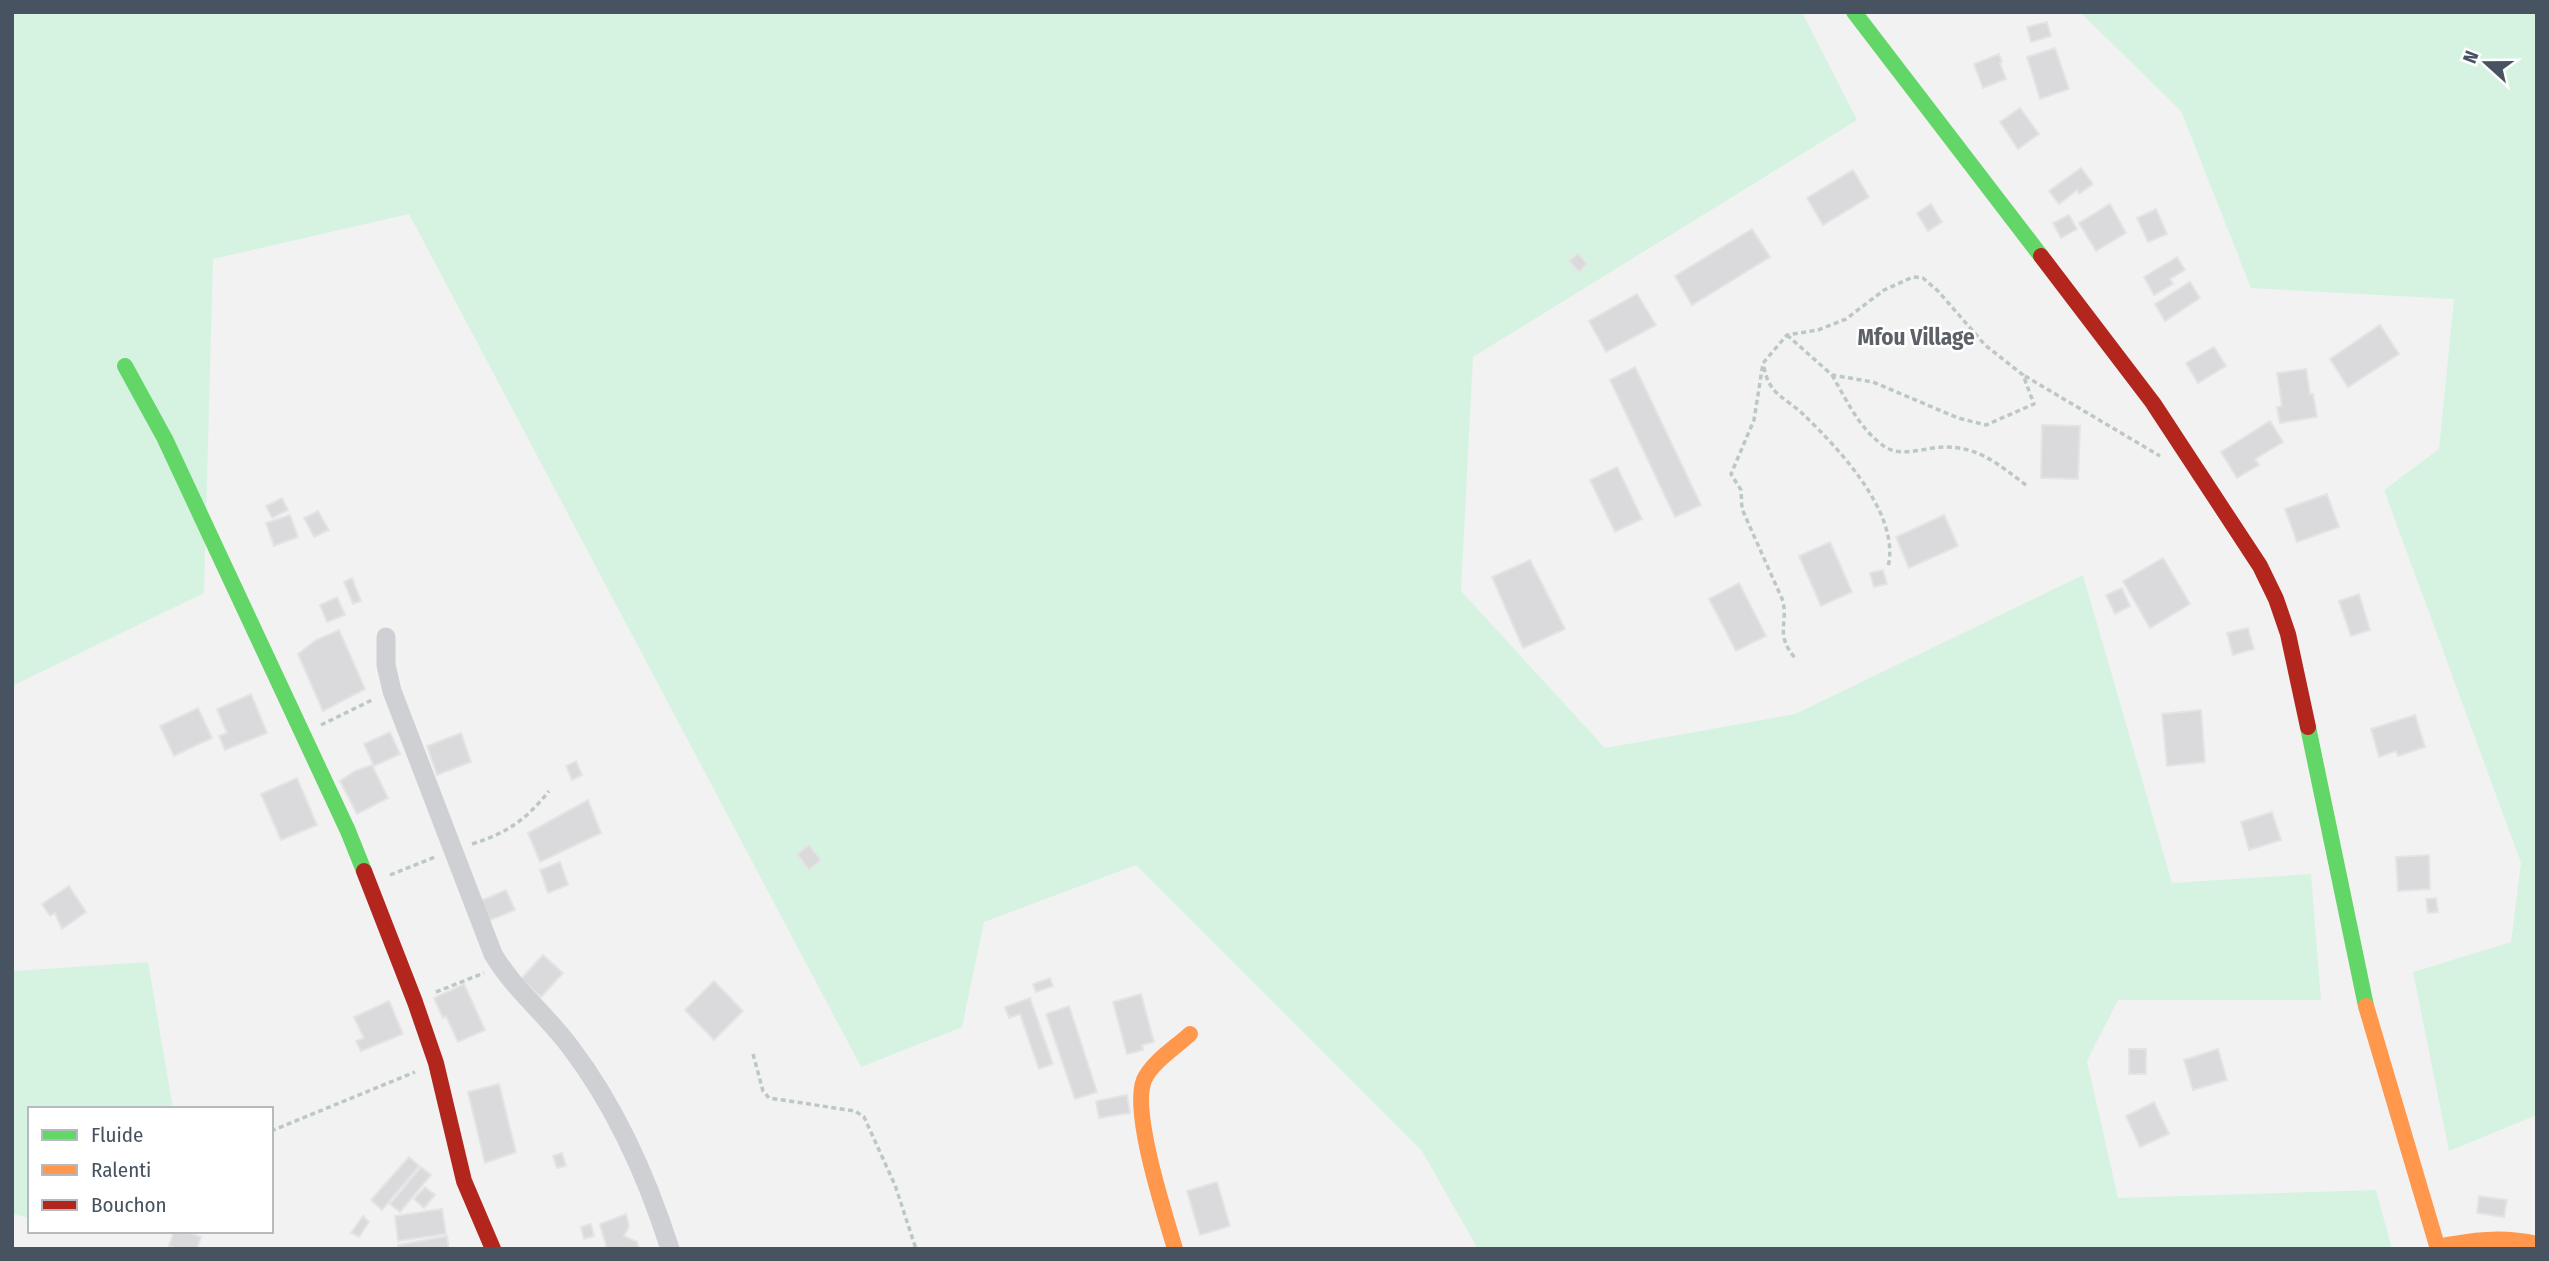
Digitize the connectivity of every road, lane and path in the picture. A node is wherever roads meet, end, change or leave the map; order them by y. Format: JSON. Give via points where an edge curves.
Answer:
{"nodes":[{"id":1,"x":1854,"y":12,"type":"edge"},
{"id":2,"x":1787,"y":335,"type":"junction"},
{"id":3,"x":1763,"y":363,"type":"junction"},
{"id":4,"x":125,"y":366,"type":"dead end"},
{"id":5,"x":1832,"y":375,"type":"junction"},
{"id":6,"x":2023,"y":375,"type":"junction"},
{"id":7,"x":2192,"y":462,"type":"junction"},
{"id":8,"x":2026,"y":485,"type":"dead end"},
{"id":9,"x":1888,"y":567,"type":"dead end"},
{"id":10,"x":386,"y":637,"type":"dead end"},
{"id":11,"x":1795,"y":658,"type":"dead end"},
{"id":12,"x":392,"y":691,"type":"junction"},
{"id":13,"x":303,"y":734,"type":"junction"},
{"id":14,"x":500,"y":966,"type":"junction"},
{"id":15,"x":415,"y":1002,"type":"junction"},
{"id":16,"x":1190,"y":1034,"type":"dead end"},
{"id":17,"x":753,"y":1054,"type":"dead end"},
{"id":18,"x":436,"y":1063,"type":"junction"},
{"id":19,"x":273,"y":1130,"type":"edge"},
{"id":20,"x":2537,"y":1244,"type":"edge"},
{"id":21,"x":2438,"y":1248,"type":"edge"},
{"id":22,"x":493,"y":1249,"type":"edge"},
{"id":23,"x":670,"y":1249,"type":"edge"},
{"id":24,"x":916,"y":1249,"type":"edge"},
{"id":25,"x":1175,"y":1249,"type":"edge"}],
"edges":[{"from":1,"to":7,"type":"main road","via":[[2153,403]]},
{"from":2,"to":3,"type":"path"},
{"from":2,"to":5,"type":"path"},
{"from":2,"to":6,"type":"path","via":[[1818,330],[1846,318],[1884,290],[1913,277],[1923,278],[1984,345]]},
{"from":3,"to":9,"type":"path","via":[[1772,390],[1804,414],[1875,499],[1884,518],[1891,557]]},
{"from":3,"to":11,"type":"path","via":[[1754,420],[1731,474],[1783,601],[1782,631]]},
{"from":4,"to":13,"type":"main road","via":[[165,439]]},
{"from":5,"to":6,"type":"path","via":[[1872,383],[1986,425],[2034,404]]},
{"from":5,"to":8,"type":"path","via":[[1858,420],[1887,448],[1947,447],[1977,452]]},
{"from":6,"to":7,"type":"path","via":[[2166,460]]},
{"from":7,"to":21,"type":"main road","via":[[2260,566],[2285,621],[2367,1010]]},
{"from":10,"to":12,"type":"street"},
{"from":12,"to":13,"type":"path"},
{"from":12,"to":14,"type":"street"},
{"from":13,"to":15,"type":"main road","via":[[348,831]]},
{"from":14,"to":15,"type":"path"},
{"from":14,"to":23,"type":"street","via":[[573,1050],[607,1105],[637,1163]]},
{"from":15,"to":18,"type":"main road"},
{"from":16,"to":25,"type":"main road","via":[[1147,1075],[1140,1094]]},
{"from":17,"to":24,"type":"path","via":[[769,1098],[855,1111],[864,1117],[895,1185]]},
{"from":18,"to":19,"type":"path"},
{"from":18,"to":22,"type":"main road","via":[[464,1181]]},
{"from":20,"to":21,"type":"main road","via":[[2494,1236]]}]}
